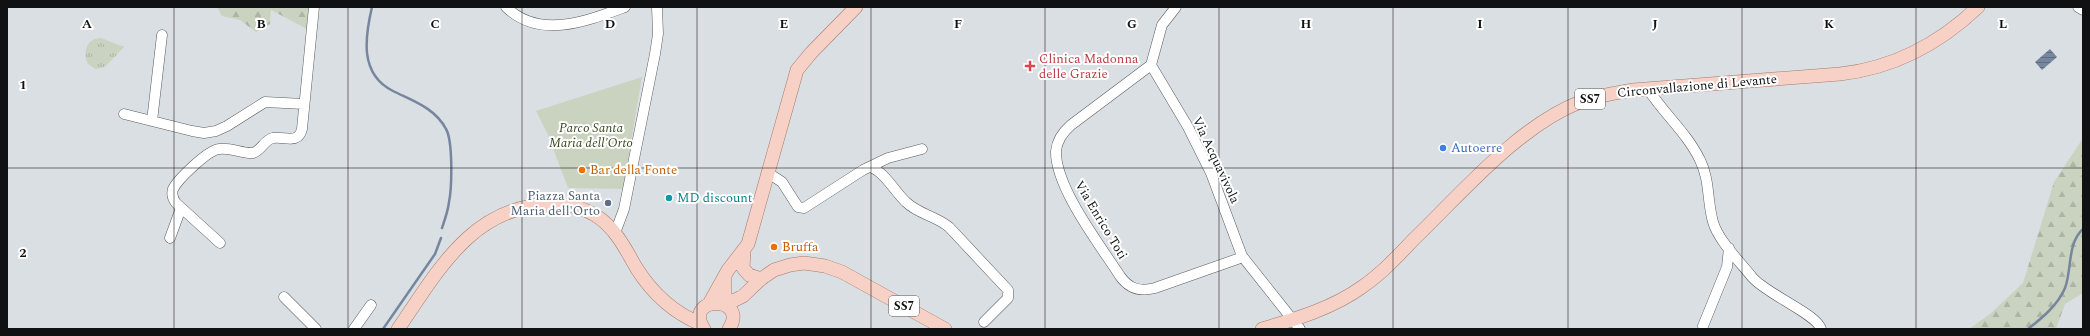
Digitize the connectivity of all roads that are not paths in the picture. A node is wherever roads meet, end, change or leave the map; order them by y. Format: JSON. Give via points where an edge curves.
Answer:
{"nodes":[{"id":1,"x":314,"y":7,"type":"edge"},
{"id":2,"x":506,"y":7,"type":"edge"},
{"id":3,"x":625,"y":7,"type":"edge"},
{"id":4,"x":657,"y":7,"type":"edge"},
{"id":5,"x":856,"y":7,"type":"edge"},
{"id":6,"x":1176,"y":7,"type":"edge"},
{"id":7,"x":1978,"y":7,"type":"edge"},
{"id":8,"x":2078,"y":7,"type":"edge"},
{"id":9,"x":2083,"y":10,"type":"edge"},
{"id":10,"x":162,"y":35,"type":"dead end"},
{"id":11,"x":1150,"y":65,"type":"junction"},
{"id":12,"x":1648,"y":89,"type":"junction"},
{"id":13,"x":304,"y":104,"type":"junction"},
{"id":14,"x":124,"y":114,"type":"dead end"},
{"id":15,"x":152,"y":121,"type":"junction"},
{"id":16,"x":922,"y":149,"type":"dead end"},
{"id":17,"x":870,"y":167,"type":"junction"},
{"id":18,"x":768,"y":173,"type":"junction"},
{"id":19,"x":181,"y":208,"type":"junction"},
{"id":20,"x":615,"y":234,"type":"junction"},
{"id":21,"x":170,"y":238,"type":"dead end"},
{"id":22,"x":220,"y":243,"type":"dead end"},
{"id":23,"x":1729,"y":248,"type":"junction"},
{"id":24,"x":744,"y":251,"type":"junction"},
{"id":25,"x":1243,"y":257,"type":"junction"},
{"id":26,"x":725,"y":277,"type":"junction"},
{"id":27,"x":761,"y":278,"type":"junction"},
{"id":28,"x":750,"y":291,"type":"junction"},
{"id":29,"x":284,"y":298,"type":"dead end"},
{"id":30,"x":371,"y":305,"type":"dead end"},
{"id":31,"x":725,"y":305,"type":"junction"},
{"id":32,"x":706,"y":306,"type":"junction"},
{"id":33,"x":670,"y":307,"type":"junction"},
{"id":34,"x":984,"y":322,"type":"dead end"},
{"id":35,"x":731,"y":324,"type":"edge"},
{"id":36,"x":1296,"y":324,"type":"edge"},
{"id":37,"x":702,"y":326,"type":"edge"},
{"id":38,"x":1703,"y":326,"type":"dead end"},
{"id":39,"x":316,"y":329,"type":"edge"},
{"id":40,"x":354,"y":329,"type":"edge"},
{"id":41,"x":398,"y":329,"type":"edge"},
{"id":42,"x":945,"y":329,"type":"edge"},
{"id":43,"x":1262,"y":329,"type":"edge"},
{"id":44,"x":1821,"y":329,"type":"edge"}],
"edges":[{"from":1,"to":13,"type":"street"},
{"from":2,"to":3,"type":"street","via":[[528,22],[550,26],[591,18]]},
{"from":4,"to":20,"type":"street","via":[[658,34],[655,54],[624,209]]},
{"from":5,"to":18,"type":"main road","via":[[798,70]]},
{"from":6,"to":11,"type":"street","via":[[1160,27]]},
{"from":7,"to":12,"type":"main road","name":"Circonvallazione di Levante","number":"SS7","via":[[1930,45],[1904,58],[1871,69],[1840,74]]},
{"from":8,"to":9,"type":"street"},
{"from":10,"to":15,"type":"street"},
{"from":11,"to":25,"type":"street","name":"Via Acquavivola","via":[[1202,155],[1220,193]]},
{"from":11,"to":25,"type":"street","name":"Via Enrico Toti","via":[[1071,125],[1061,136],[1057,154],[1067,190],[1120,276],[1132,288],[1155,288]]},
{"from":12,"to":23,"type":"street","via":[[1690,142],[1701,161],[1707,177],[1713,223]]},
{"from":12,"to":36,"type":"main road","name":"Circonvallazione di Levante","number":"SS7","via":[[1618,92],[1589,99],[1543,121],[1500,156],[1368,283]]},
{"from":13,"to":15,"type":"street","via":[[265,102],[233,123],[208,132],[196,132]]},
{"from":13,"to":19,"type":"street","via":[[302,131],[297,138],[271,139],[253,153],[221,148],[203,157],[173,189],[172,197]]},
{"from":14,"to":15,"type":"street"},
{"from":16,"to":17,"type":"street","via":[[888,158]]},
{"from":17,"to":18,"type":"street","via":[[802,211],[782,182]]},
{"from":17,"to":34,"type":"street","via":[[877,170],[910,206],[947,225],[1008,290],[1007,299]]},
{"from":18,"to":24,"type":"main road","via":[[752,233]]},
{"from":19,"to":21,"type":"street"},
{"from":19,"to":22,"type":"street"},
{"from":20,"to":33,"type":"main road","via":[[645,280]]},
{"from":20,"to":41,"type":"main road","via":[[594,214],[572,206],[534,206],[501,214],[483,224],[460,245],[439,270]]},
{"from":23,"to":38,"type":"street","via":[[1727,267]]},
{"from":23,"to":44,"type":"street","via":[[1759,285],[1815,320]]},
{"from":24,"to":26,"type":"main road","via":[[732,264]]},
{"from":24,"to":27,"type":"main road","via":[[743,268],[749,275]]},
{"from":25,"to":36,"type":"street","name":"Via Acquavivola"},
{"from":26,"to":31,"type":"main road"},
{"from":26,"to":32,"type":"main road"},
{"from":27,"to":28,"type":"main road","number":"SS7"},
{"from":27,"to":42,"type":"main road","number":"SS7","via":[[797,263],[825,266]]},
{"from":28,"to":31,"type":"main road","number":"SS7"},
{"from":28,"to":35,"type":"main road","number":"SS7"},
{"from":29,"to":39,"type":"street"},
{"from":30,"to":40,"type":"street"},
{"from":31,"to":32,"type":"main road","via":[[720,302]]},
{"from":31,"to":35,"type":"main road","number":"SS7","via":[[729,308]]},
{"from":32,"to":33,"type":"main road","via":[[690,310]]},
{"from":32,"to":37,"type":"main road","via":[[700,318]]},
{"from":33,"to":37,"type":"main road"},
{"from":36,"to":43,"type":"main road","name":"Circonvallazione di Levante","number":"SS7"}]}
